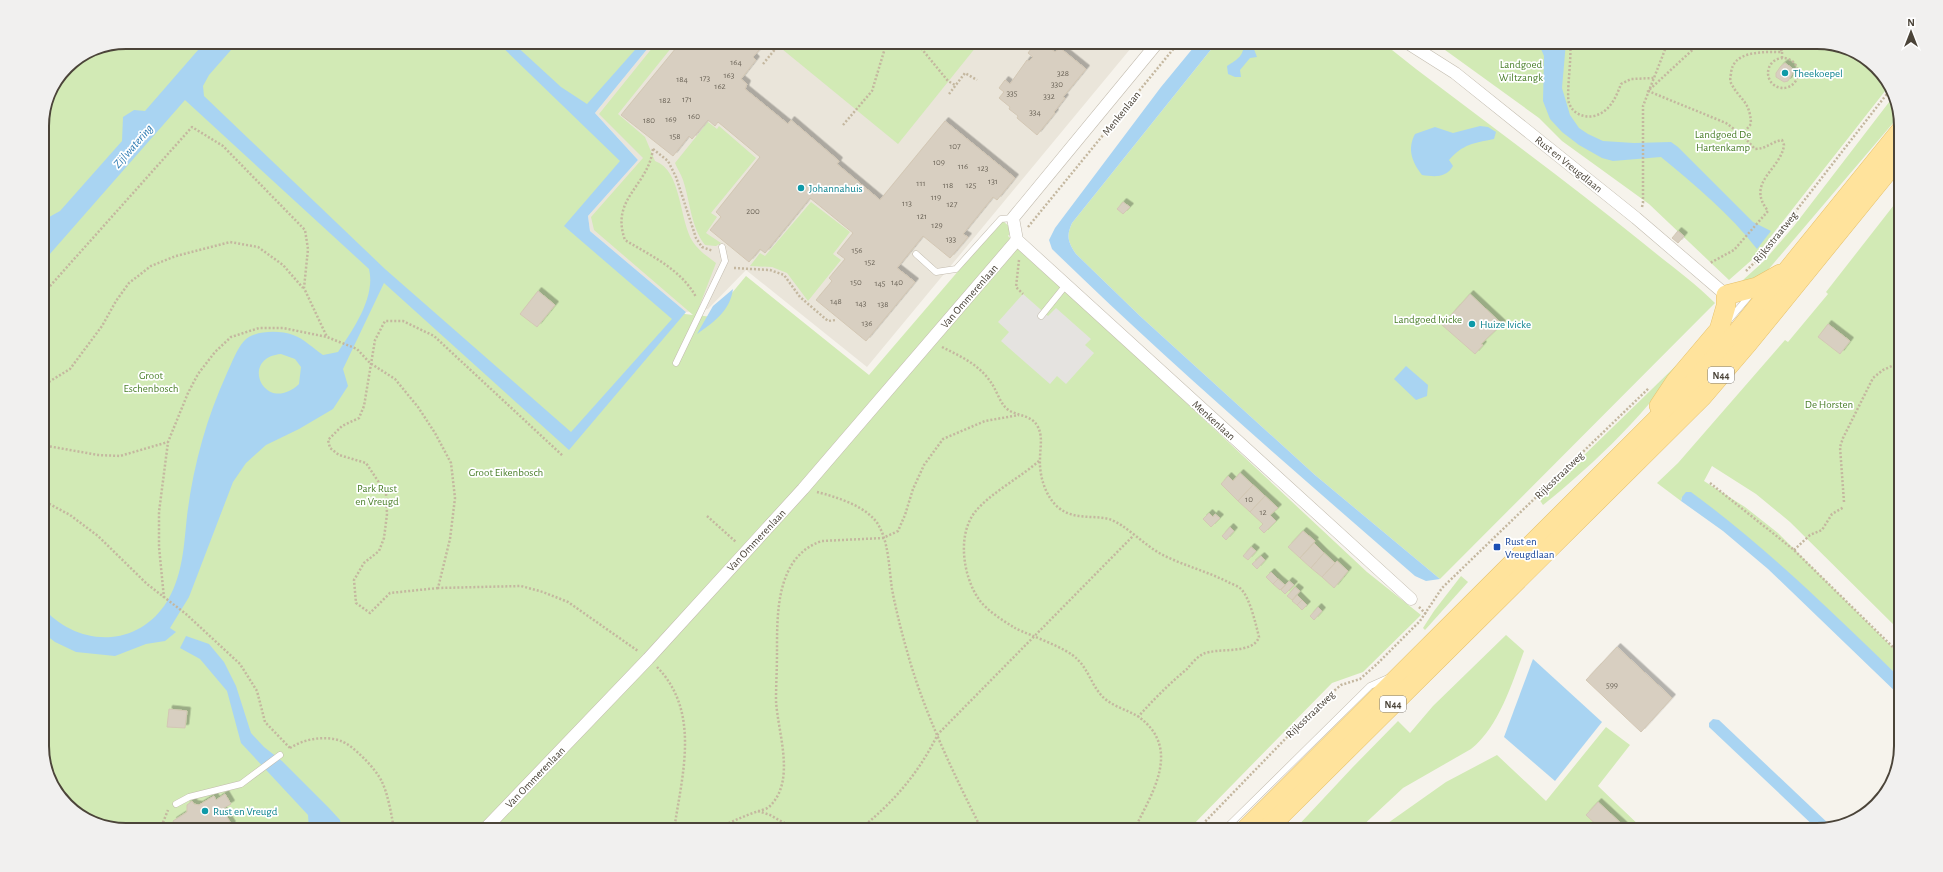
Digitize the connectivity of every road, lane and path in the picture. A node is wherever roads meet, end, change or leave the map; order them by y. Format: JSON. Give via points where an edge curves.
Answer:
{"nodes":[{"id":1,"x":775,"y":49,"type":"edge"},
{"id":2,"x":885,"y":49,"type":"edge"},
{"id":3,"x":922,"y":49,"type":"edge"},
{"id":4,"x":1152,"y":49,"type":"edge"},
{"id":5,"x":1173,"y":49,"type":"edge"},
{"id":6,"x":1417,"y":49,"type":"edge"},
{"id":7,"x":1571,"y":49,"type":"edge"},
{"id":8,"x":1665,"y":49,"type":"edge"},
{"id":9,"x":1693,"y":49,"type":"edge"},
{"id":10,"x":1781,"y":49,"type":"edge"},
{"id":11,"x":1782,"y":52,"type":"junction"},
{"id":12,"x":1782,"y":58,"type":"junction"},
{"id":13,"x":763,"y":64,"type":"dead end"},
{"id":14,"x":1654,"y":78,"type":"junction"},
{"id":15,"x":977,"y":80,"type":"dead end"},
{"id":16,"x":955,"y":85,"type":"junction"},
{"id":17,"x":1648,"y":91,"type":"junction"},
{"id":18,"x":948,"y":94,"type":"dead end"},
{"id":19,"x":1887,"y":94,"type":"edge"},
{"id":20,"x":843,"y":125,"type":"dead end"},
{"id":21,"x":1742,"y":135,"type":"junction"},
{"id":22,"x":1894,"y":139,"type":"edge"},
{"id":23,"x":653,"y":149,"type":"dead end"},
{"id":24,"x":1894,"y":163,"type":"edge"},
{"id":25,"x":1012,"y":218,"type":"junction"},
{"id":26,"x":1636,"y":218,"type":"junction"},
{"id":27,"x":1017,"y":240,"type":"junction"},
{"id":28,"x":722,"y":247,"type":"dead end"},
{"id":29,"x":916,"y":254,"type":"dead end"},
{"id":30,"x":1790,"y":268,"type":"junction"},
{"id":31,"x":1697,"y":270,"type":"junction"},
{"id":32,"x":1744,"y":273,"type":"dead end"},
{"id":33,"x":1066,"y":285,"type":"junction"},
{"id":34,"x":49,"y":287,"type":"edge"},
{"id":35,"x":1757,"y":287,"type":"junction"},
{"id":36,"x":304,"y":288,"type":"junction"},
{"id":37,"x":1024,"y":294,"type":"dead end"},
{"id":38,"x":1726,"y":295,"type":"junction"},
{"id":39,"x":702,"y":308,"type":"junction"},
{"id":40,"x":1041,"y":316,"type":"dead end"},
{"id":41,"x":1719,"y":330,"type":"junction"},
{"id":42,"x":327,"y":337,"type":"junction"},
{"id":43,"x":930,"y":341,"type":"junction"},
{"id":44,"x":676,"y":363,"type":"dead end"},
{"id":45,"x":370,"y":364,"type":"junction"},
{"id":46,"x":1894,"y":365,"type":"edge"},
{"id":47,"x":49,"y":382,"type":"edge"},
{"id":48,"x":1651,"y":386,"type":"dead end"},
{"id":49,"x":1022,"y":414,"type":"junction"},
{"id":50,"x":1637,"y":439,"type":"junction"},
{"id":51,"x":168,"y":442,"type":"junction"},
{"id":52,"x":49,"y":446,"type":"edge"},
{"id":53,"x":563,"y":456,"type":"dead end"},
{"id":54,"x":1040,"y":461,"type":"junction"},
{"id":55,"x":1710,"y":483,"type":"dead end"},
{"id":56,"x":803,"y":489,"type":"junction"},
{"id":57,"x":1844,"y":502,"type":"dead end"},
{"id":58,"x":49,"y":504,"type":"edge"},
{"id":59,"x":1844,"y":507,"type":"dead end"},
{"id":60,"x":707,"y":516,"type":"dead end"},
{"id":61,"x":1133,"y":536,"type":"junction"},
{"id":62,"x":883,"y":538,"type":"junction"},
{"id":63,"x":745,"y":550,"type":"junction"},
{"id":64,"x":1794,"y":550,"type":"junction"},
{"id":65,"x":438,"y":588,"type":"junction"},
{"id":66,"x":164,"y":598,"type":"junction"},
{"id":67,"x":1411,"y":599,"type":"dead end"},
{"id":68,"x":1034,"y":637,"type":"junction"},
{"id":69,"x":1894,"y":648,"type":"edge"},
{"id":70,"x":648,"y":659,"type":"junction"},
{"id":71,"x":1404,"y":671,"type":"junction"},
{"id":72,"x":1138,"y":717,"type":"junction"},
{"id":73,"x":938,"y":734,"type":"junction"},
{"id":74,"x":290,"y":748,"type":"junction"},
{"id":75,"x":280,"y":755,"type":"joint"},
{"id":76,"x":176,"y":804,"type":"joint"},
{"id":77,"x":757,"y":811,"type":"junction"},
{"id":78,"x":162,"y":823,"type":"edge"},
{"id":79,"x":392,"y":823,"type":"edge"},
{"id":80,"x":491,"y":823,"type":"edge"},
{"id":81,"x":675,"y":823,"type":"edge"},
{"id":82,"x":728,"y":823,"type":"edge"},
{"id":83,"x":784,"y":823,"type":"edge"},
{"id":84,"x":867,"y":823,"type":"edge"},
{"id":85,"x":979,"y":823,"type":"edge"},
{"id":86,"x":1138,"y":823,"type":"edge"},
{"id":87,"x":1203,"y":823,"type":"edge"},
{"id":88,"x":1231,"y":823,"type":"edge"},
{"id":89,"x":1251,"y":823,"type":"edge"},
{"id":90,"x":1273,"y":823,"type":"edge"}],
"edges":[{"from":1,"to":13,"type":"path"},
{"from":2,"to":20,"type":"path","via":[[872,91]]},
{"from":3,"to":16,"type":"path","via":[[948,81]]},
{"from":4,"to":25,"type":"street","name":"Menkenlaan"},
{"from":5,"to":27,"type":"path","name":"Menkenlaan"},
{"from":6,"to":26,"type":"street","name":"Rust en Vreugdlaan","via":[[1455,73]]},
{"from":7,"to":14,"type":"path","via":[[1569,102],[1573,110],[1583,117],[1595,116],[1609,108],[1621,84],[1631,79]]},
{"from":8,"to":14,"type":"path"},
{"from":9,"to":17,"type":"path"},
{"from":10,"to":11,"type":"path"},
{"from":11,"to":12,"type":"path"},
{"from":11,"to":21,"type":"path","via":[[1754,52],[1737,60],[1731,69],[1730,82],[1751,111],[1751,124]]},
{"from":12,"to":12,"type":"path","via":[[1796,64],[1798,74],[1794,83],[1785,88],[1776,86],[1768,74],[1770,65]]},
{"from":14,"to":17,"type":"path"},
{"from":15,"to":16,"type":"path","via":[[965,73]]},
{"from":16,"to":18,"type":"path"},
{"from":17,"to":21,"type":"path","via":[[1726,123]]},
{"from":17,"to":26,"type":"path","via":[[1643,106],[1643,203]]},
{"from":19,"to":32,"type":"path","name":"Rijksstraatweg","via":[[1761,256]]},
{"from":21,"to":31,"type":"path","via":[[1755,149],[1764,149],[1775,141],[1782,140],[1784,144],[1783,152],[1762,181],[1761,199],[1768,211],[1734,250]]},
{"from":22,"to":30,"type":"main road","name":"Rijksstraatweg","number":"N44"},
{"from":23,"to":39,"type":"path","via":[[652,160],[621,212],[620,227],[625,240],[667,265],[681,277]]},
{"from":24,"to":90,"type":"main road","number":"N44","via":[[1702,397]]},
{"from":25,"to":27,"type":"street"},
{"from":25,"to":29,"type":"lane","via":[[1001,219],[956,269],[936,272]]},
{"from":26,"to":31,"type":"street","name":"Rust en Vreugdlaan"},
{"from":27,"to":33,"type":"street","name":"Menkenlaan"},
{"from":27,"to":37,"type":"path","via":[[1020,255],[1016,287]]},
{"from":27,"to":43,"type":"street","name":"Van Ommerenlaan"},
{"from":28,"to":39,"type":"lane","via":[[725,261]]},
{"from":30,"to":35,"type":"main road","number":"N44"},
{"from":30,"to":50,"type":"main road","name":"Rijksstraatweg","number":"N44","via":[[1692,384]]},
{"from":31,"to":38,"type":"street","name":"Rust en Vreugdlaan"},
{"from":33,"to":40,"type":"lane"},
{"from":33,"to":67,"type":"street","name":"Menkenlaan"},
{"from":34,"to":36,"type":"path","via":[[192,128],[223,146],[305,230],[308,250]]},
{"from":35,"to":38,"type":"main road","number":"N44"},
{"from":35,"to":41,"type":"lane","number":"N44"},
{"from":36,"to":42,"type":"path"},
{"from":36,"to":47,"type":"path","via":[[283,265],[258,247],[230,242],[176,256],[151,266],[129,283],[102,326],[70,369]]},
{"from":38,"to":41,"type":"main road","number":"N44","via":[[1726,306]]},
{"from":39,"to":44,"type":"lane"},
{"from":41,"to":50,"type":"main road","number":"N44","via":[[1674,382]]},
{"from":42,"to":45,"type":"path","via":[[357,348]]},
{"from":42,"to":51,"type":"path","via":[[283,328],[259,328],[231,337],[198,374]]},
{"from":43,"to":49,"type":"path","via":[[978,366],[991,382],[1005,408]]},
{"from":43,"to":56,"type":"street","name":"Van Ommerenlaan"},
{"from":45,"to":53,"type":"path","via":[[376,340],[385,321],[403,321],[434,336]]},
{"from":45,"to":65,"type":"path","via":[[395,379],[418,407],[451,463],[455,498],[450,539]]},
{"from":45,"to":65,"type":"path","via":[[364,406],[359,418],[342,426],[328,440],[330,448],[339,455],[366,463],[386,494],[384,538],[379,551],[364,563],[354,580],[356,603],[370,613],[390,593]]},
{"from":46,"to":57,"type":"path","via":[[1873,378],[1843,438],[1840,447]]},
{"from":48,"to":87,"type":"path","name":"Rijksstraatweg","via":[[1442,588],[1420,621],[1377,664],[1360,679],[1341,685],[1323,700]]},
{"from":49,"to":54,"type":"path","via":[[1037,426],[1041,436]]},
{"from":49,"to":62,"type":"path","via":[[985,421],[944,439],[924,465],[898,531]]},
{"from":50,"to":71,"type":"main road","name":"Rijksstraatweg","number":"N44"},
{"from":51,"to":52,"type":"path","via":[[120,456],[98,455]]},
{"from":51,"to":66,"type":"path","via":[[159,512],[159,547]]},
{"from":54,"to":61,"type":"path","via":[[1046,490],[1052,502],[1060,509],[1078,516],[1108,519],[1121,524]]},
{"from":54,"to":68,"type":"path","via":[[975,512],[965,540],[964,561],[969,580],[978,598],[994,614]]},
{"from":55,"to":64,"type":"path"},
{"from":56,"to":62,"type":"path","via":[[845,499],[879,525]]},
{"from":56,"to":63,"type":"street","name":"Van Ommerenlaan"},
{"from":58,"to":66,"type":"path","via":[[70,515],[98,536]]},
{"from":59,"to":64,"type":"path","via":[[1832,514],[1822,530],[1810,535]]},
{"from":60,"to":63,"type":"path"},
{"from":61,"to":68,"type":"path"},
{"from":61,"to":72,"type":"path","via":[[1162,555],[1198,568],[1241,589],[1259,637],[1252,646],[1202,655],[1163,689]]},
{"from":62,"to":73,"type":"path","via":[[909,659]]},
{"from":62,"to":77,"type":"path","via":[[822,541],[813,544],[796,558],[785,578],[778,600],[776,701],[784,768],[780,790],[769,807]]},
{"from":63,"to":70,"type":"street","name":"Van Ommerenlaan"},
{"from":64,"to":69,"type":"path"},
{"from":65,"to":70,"type":"path","via":[[521,586],[543,592],[568,602]]},
{"from":66,"to":74,"type":"path","via":[[186,614],[240,664],[257,691],[265,722]]},
{"from":68,"to":72,"type":"path","via":[[1077,659],[1096,691],[1109,702]]},
{"from":68,"to":73,"type":"path"},
{"from":70,"to":80,"type":"street","name":"Van Ommerenlaan"},
{"from":70,"to":81,"type":"path","via":[[674,690],[683,719],[686,753]]},
{"from":71,"to":88,"type":"lane","name":"Rijksstraatweg","number":"N44","via":[[1370,686]]},
{"from":71,"to":89,"type":"main road","name":"Rijksstraatweg","number":"N44"},
{"from":72,"to":86,"type":"path","via":[[1153,730],[1160,745],[1162,762],[1148,803]]},
{"from":73,"to":84,"type":"path","via":[[926,757],[908,782],[891,803]]},
{"from":73,"to":85,"type":"path"},
{"from":74,"to":75,"type":"path"},
{"from":74,"to":79,"type":"path","via":[[299,742],[317,738],[341,741],[370,764],[382,782]]},
{"from":75,"to":76,"type":"lane","via":[[241,784],[189,797]]},
{"from":76,"to":78,"type":"path","via":[[166,812]]},
{"from":77,"to":82,"type":"path"},
{"from":77,"to":83,"type":"path"}]}
